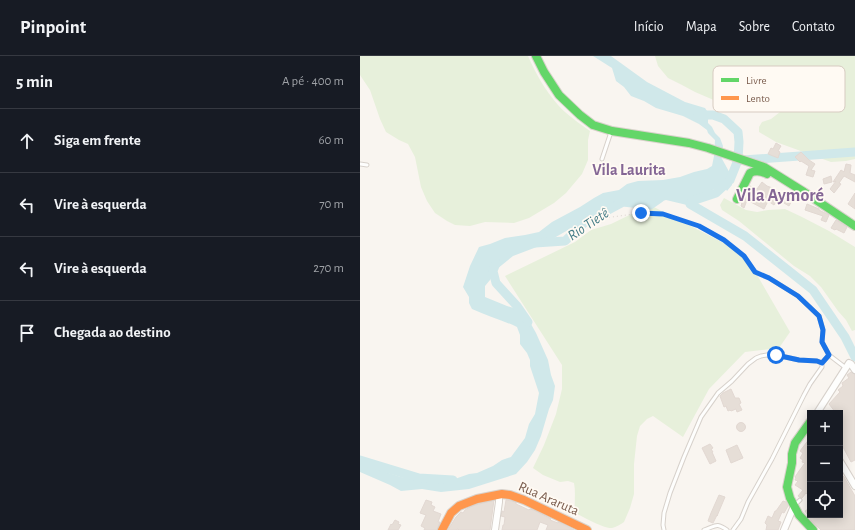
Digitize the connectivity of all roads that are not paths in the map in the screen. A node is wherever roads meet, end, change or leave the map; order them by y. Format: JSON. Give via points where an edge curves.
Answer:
{"nodes":[{"id":1,"x":536,"y":56,"type":"edge"},
{"id":2,"x":612,"y":131,"type":"junction"},
{"id":3,"x":602,"y":159,"type":"dead end"},
{"id":4,"x":360,"y":164,"type":"edge"},
{"id":5,"x":367,"y":165,"type":"dead end"},
{"id":6,"x":797,"y":187,"type":"junction"},
{"id":7,"x":737,"y":199,"type":"dead end"},
{"id":8,"x":855,"y":226,"type":"edge"},
{"id":9,"x":769,"y":278,"type":"road end"},
{"id":10,"x":829,"y":355,"type":"junction"},
{"id":11,"x":822,"y":363,"type":"junction"},
{"id":12,"x":848,"y":365,"type":"junction"},
{"id":13,"x":855,"y":370,"type":"edge"},
{"id":14,"x":819,"y":410,"type":"edge"},
{"id":15,"x":807,"y":426,"type":"edge"},
{"id":16,"x":843,"y":466,"type":"edge"},
{"id":17,"x":855,"y":486,"type":"edge"},
{"id":18,"x":499,"y":494,"type":"junction"},
{"id":19,"x":800,"y":500,"type":"dead end"},
{"id":20,"x":794,"y":506,"type":"junction"},
{"id":21,"x":442,"y":530,"type":"edge"},
{"id":22,"x":495,"y":530,"type":"edge"},
{"id":23,"x":587,"y":530,"type":"edge"},
{"id":24,"x":664,"y":530,"type":"edge"},
{"id":25,"x":704,"y":530,"type":"edge"},
{"id":26,"x":727,"y":530,"type":"edge"},
{"id":27,"x":733,"y":530,"type":"edge"},
{"id":28,"x":784,"y":530,"type":"edge"},
{"id":29,"x":813,"y":530,"type":"edge"}],
"edges":[{"from":1,"to":2,"type":"street","via":[[551,85],[569,106],[593,125]]},
{"from":2,"to":3,"type":"lane"},
{"from":2,"to":6,"type":"street","via":[[708,148],[764,167]]},
{"from":4,"to":5,"type":"lane"},
{"from":6,"to":7,"type":"street","via":[[759,171],[753,171]]},
{"from":6,"to":8,"type":"street"},
{"from":9,"to":10,"type":"lane","via":[[798,296],[819,316],[823,330],[822,342]]},
{"from":10,"to":11,"type":"lane"},
{"from":10,"to":12,"type":"lane"},
{"from":11,"to":24,"type":"lane","via":[[776,355],[761,356],[748,364],[718,393],[701,417],[684,457],[664,512]]},
{"from":11,"to":27,"type":"lane"},
{"from":12,"to":13,"type":"street","via":[[851,364]]},
{"from":12,"to":14,"type":"street"},
{"from":15,"to":20,"type":"street","via":[[793,448],[786,487]]},
{"from":16,"to":17,"type":"street"},
{"from":18,"to":21,"type":"street","name":"Rua Araruta","via":[[459,506]]},
{"from":18,"to":22,"type":"street"},
{"from":18,"to":23,"type":"street","name":"Rua Araruta","via":[[519,498]]},
{"from":19,"to":20,"type":"lane"},
{"from":20,"to":28,"type":"street"},
{"from":20,"to":29,"type":"street"},
{"from":25,"to":26,"type":"lane","via":[[718,525]]}]}
